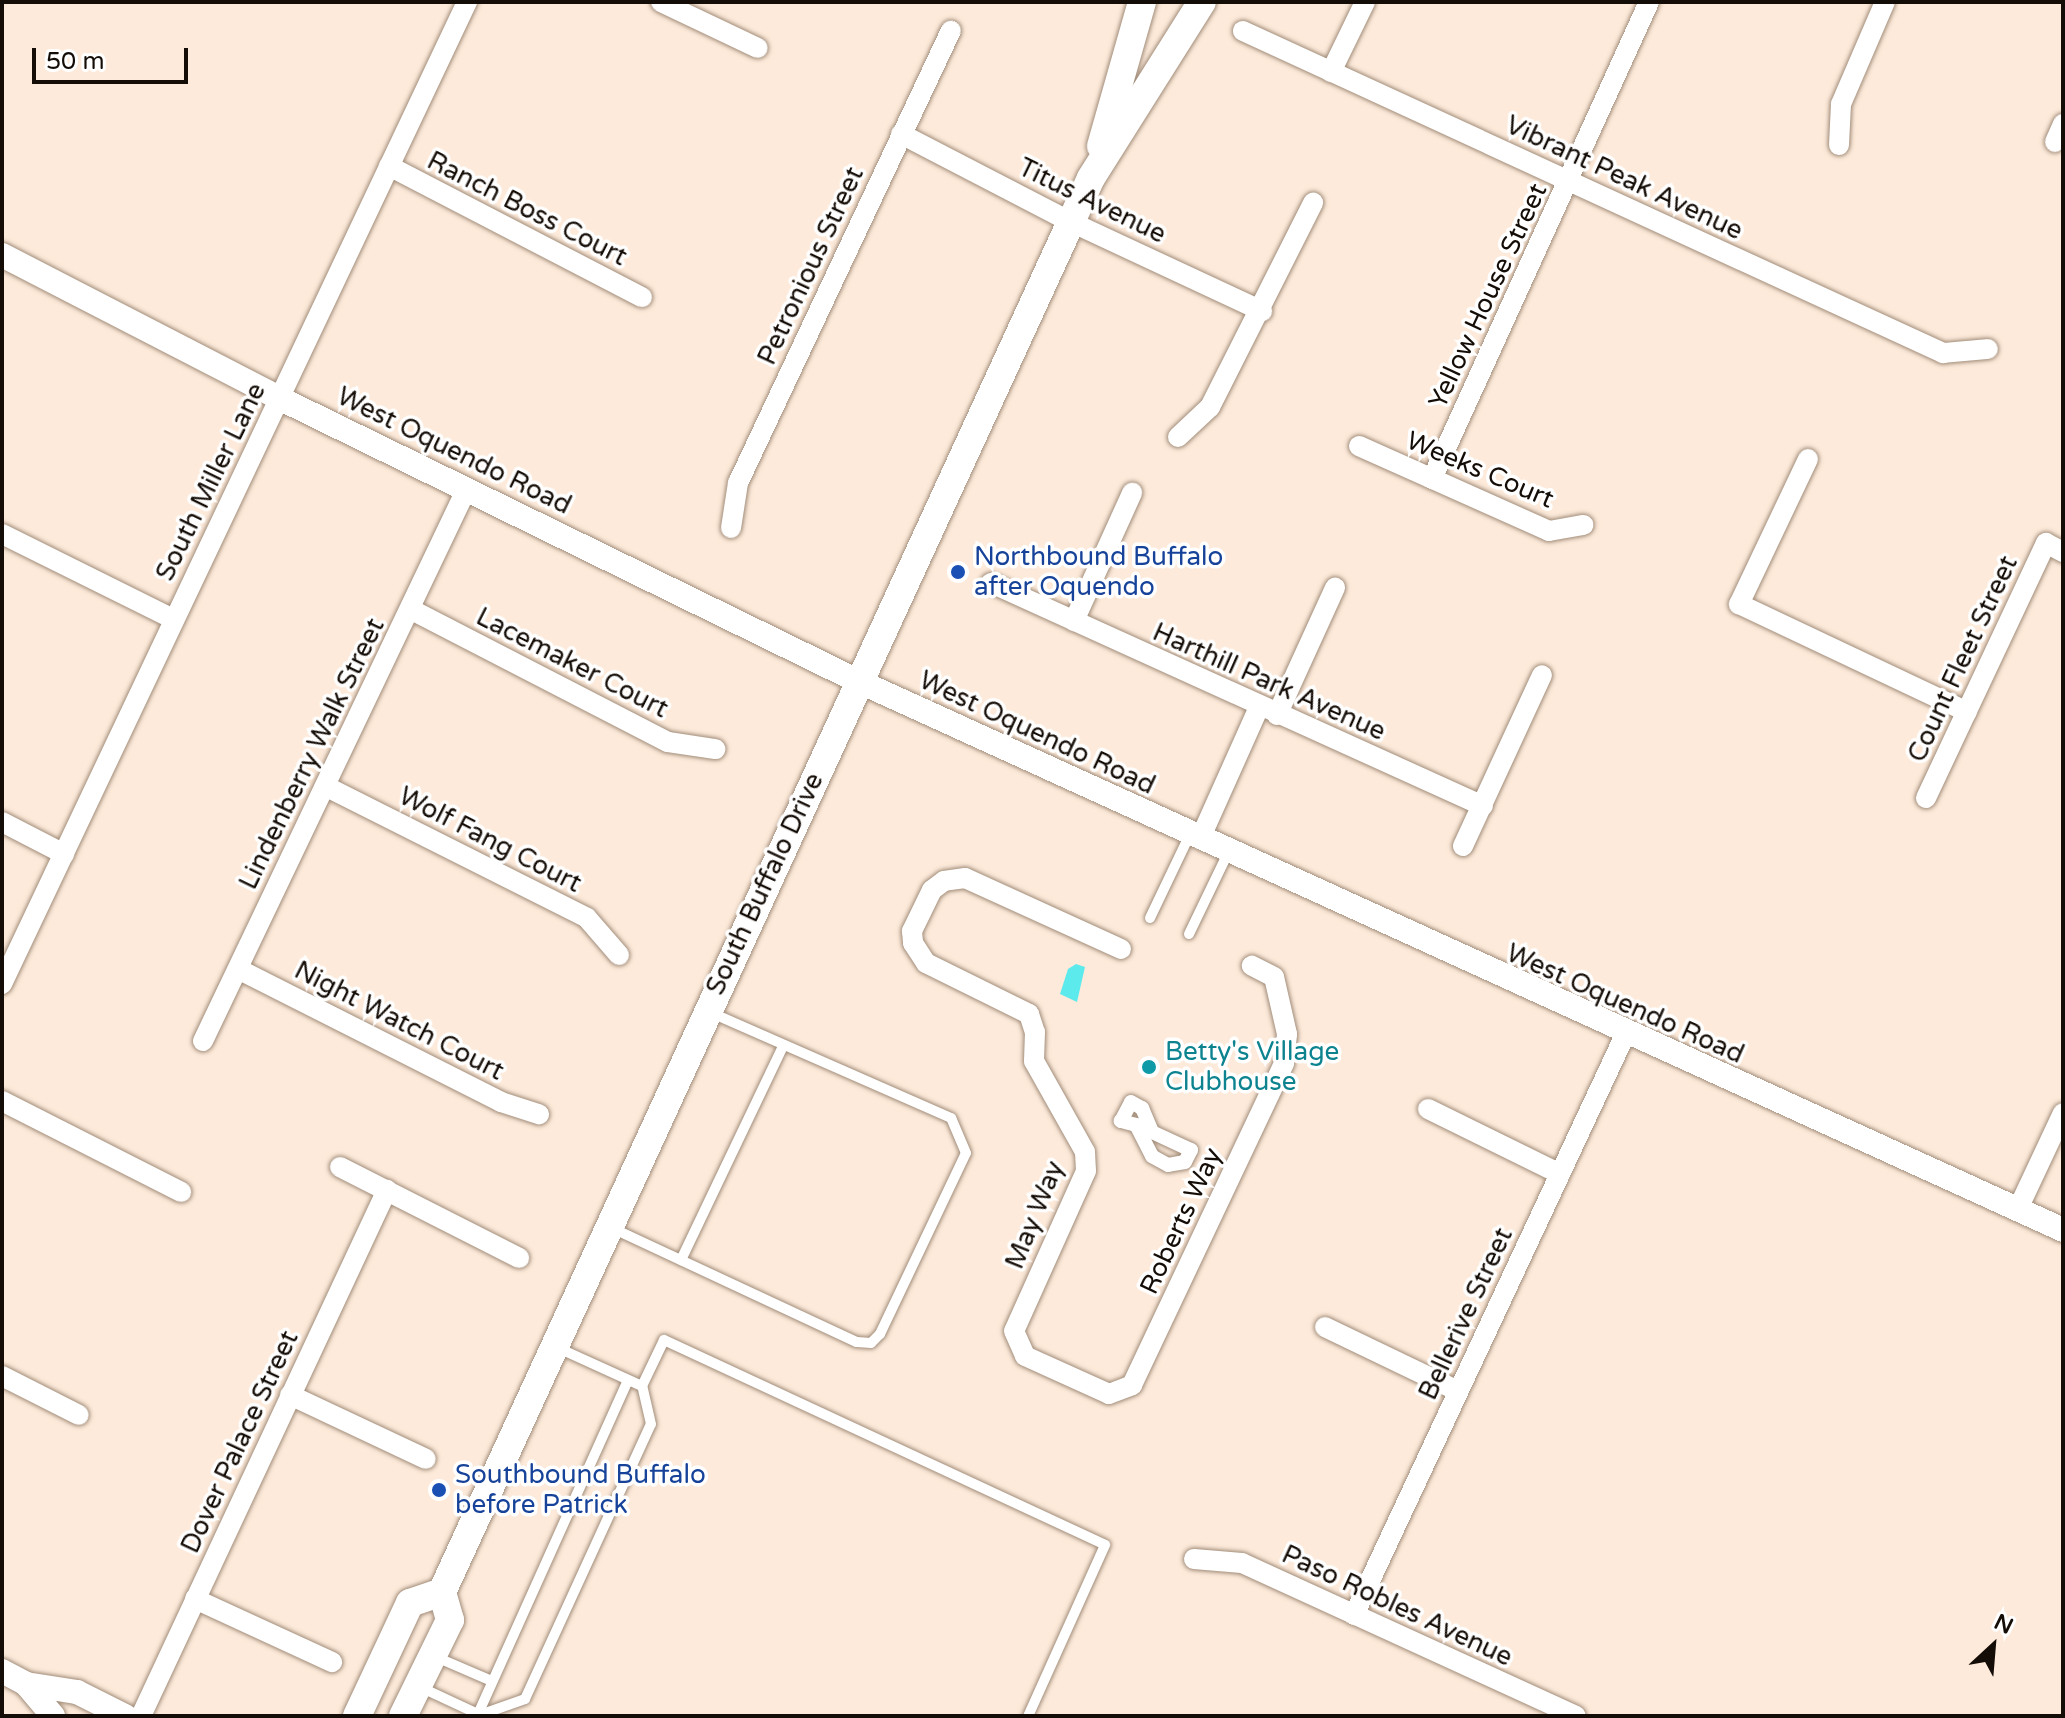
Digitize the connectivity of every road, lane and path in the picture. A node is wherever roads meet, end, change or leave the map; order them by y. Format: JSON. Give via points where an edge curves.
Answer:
{"nodes":[{"id":1,"x":467,"y":2,"type":"edge"},
{"id":2,"x":661,"y":2,"type":"edge"},
{"id":3,"x":1142,"y":2,"type":"edge"},
{"id":4,"x":1202,"y":2,"type":"edge"},
{"id":5,"x":1365,"y":2,"type":"edge"},
{"id":6,"x":1649,"y":2,"type":"edge"},
{"id":7,"x":1885,"y":2,"type":"edge"},
{"id":8,"x":951,"y":31,"type":"dead end"},
{"id":9,"x":1243,"y":31,"type":"dead end"},
{"id":10,"x":758,"y":48,"type":"dead end"},
{"id":11,"x":1331,"y":72,"type":"junction"},
{"id":12,"x":901,"y":134,"type":"junction"},
{"id":13,"x":1839,"y":145,"type":"dead end"},
{"id":14,"x":389,"y":166,"type":"junction"},
{"id":15,"x":1091,"y":178,"type":"junction"},
{"id":16,"x":1569,"y":182,"type":"junction"},
{"id":17,"x":1313,"y":203,"type":"dead end"},
{"id":18,"x":1071,"y":222,"type":"junction"},
{"id":19,"x":2,"y":255,"type":"edge"},
{"id":20,"x":642,"y":297,"type":"dead end"},
{"id":21,"x":1262,"y":311,"type":"junction"},
{"id":22,"x":1988,"y":349,"type":"dead end"},
{"id":23,"x":281,"y":399,"type":"junction"},
{"id":24,"x":1178,"y":437,"type":"dead end"},
{"id":25,"x":1359,"y":446,"type":"dead end"},
{"id":26,"x":1808,"y":459,"type":"dead end"},
{"id":27,"x":1432,"y":479,"type":"junction"},
{"id":28,"x":467,"y":488,"type":"junction"},
{"id":29,"x":1132,"y":493,"type":"dead end"},
{"id":30,"x":1583,"y":525,"type":"dead end"},
{"id":31,"x":731,"y":528,"type":"dead end"},
{"id":32,"x":2,"y":534,"type":"edge"},
{"id":33,"x":2054,"y":548,"type":"edge"},
{"id":34,"x":991,"y":583,"type":"dead end"},
{"id":35,"x":1335,"y":588,"type":"dead end"},
{"id":36,"x":410,"y":609,"type":"junction"},
{"id":37,"x":173,"y":619,"type":"junction"},
{"id":38,"x":1074,"y":621,"type":"junction"},
{"id":39,"x":1542,"y":675,"type":"dead end"},
{"id":40,"x":858,"y":681,"type":"junction"},
{"id":41,"x":1268,"y":711,"type":"junction"},
{"id":42,"x":1967,"y":712,"type":"junction"},
{"id":43,"x":715,"y":749,"type":"dead end"},
{"id":44,"x":325,"y":786,"type":"junction"},
{"id":45,"x":1926,"y":798,"type":"dead end"},
{"id":46,"x":1483,"y":806,"type":"junction"},
{"id":47,"x":2,"y":822,"type":"edge"},
{"id":48,"x":1195,"y":837,"type":"junction"},
{"id":49,"x":1463,"y":846,"type":"dead end"},
{"id":50,"x":1228,"y":853,"type":"junction"},
{"id":51,"x":64,"y":854,"type":"junction"},
{"id":52,"x":1150,"y":918,"type":"dead end"},
{"id":53,"x":1189,"y":934,"type":"dead end"},
{"id":54,"x":1121,"y":949,"type":"dead end"},
{"id":55,"x":619,"y":955,"type":"dead end"},
{"id":56,"x":1252,"y":966,"type":"dead end"},
{"id":57,"x":238,"y":969,"type":"junction"},
{"id":58,"x":2,"y":984,"type":"edge"},
{"id":59,"x":707,"y":1011,"type":"junction"},
{"id":60,"x":1625,"y":1035,"type":"junction"},
{"id":61,"x":203,"y":1041,"type":"dead end"},
{"id":62,"x":783,"y":1046,"type":"junction"},
{"id":63,"x":2,"y":1101,"type":"edge"},
{"id":64,"x":1428,"y":1109,"type":"dead end"},
{"id":65,"x":2063,"y":1113,"type":"edge"},
{"id":66,"x":539,"y":1114,"type":"dead end"},
{"id":67,"x":1121,"y":1121,"type":"joint"},
{"id":68,"x":340,"y":1167,"type":"dead end"},
{"id":69,"x":1560,"y":1174,"type":"junction"},
{"id":70,"x":387,"y":1190,"type":"junction"},
{"id":71,"x":181,"y":1192,"type":"dead end"},
{"id":72,"x":2017,"y":1211,"type":"junction"},
{"id":73,"x":609,"y":1226,"type":"junction"},
{"id":74,"x":2063,"y":1230,"type":"edge"},
{"id":75,"x":519,"y":1258,"type":"dead end"},
{"id":76,"x":681,"y":1260,"type":"junction"},
{"id":77,"x":1325,"y":1327,"type":"dead end"},
{"id":78,"x":1020,"y":1345,"type":"joint"},
{"id":79,"x":554,"y":1346,"type":"junction"},
{"id":80,"x":2,"y":1376,"type":"edge"},
{"id":81,"x":628,"y":1380,"type":"junction"},
{"id":82,"x":642,"y":1386,"type":"junction"},
{"id":83,"x":1458,"y":1391,"type":"junction"},
{"id":84,"x":290,"y":1395,"type":"junction"},
{"id":85,"x":79,"y":1415,"type":"dead end"},
{"id":86,"x":426,"y":1459,"type":"dead end"},
{"id":87,"x":1194,"y":1559,"type":"dead end"},
{"id":88,"x":442,"y":1592,"type":"junction"},
{"id":89,"x":195,"y":1599,"type":"junction"},
{"id":90,"x":1354,"y":1615,"type":"junction"},
{"id":91,"x":433,"y":1655,"type":"junction"},
{"id":92,"x":332,"y":1662,"type":"dead end"},
{"id":93,"x":2,"y":1671,"type":"edge"},
{"id":94,"x":492,"y":1681,"type":"junction"},
{"id":95,"x":26,"y":1684,"type":"junction"},
{"id":96,"x":418,"y":1686,"type":"junction"},
{"id":97,"x":477,"y":1715,"type":"edge"},
{"id":98,"x":53,"y":1716,"type":"edge"},
{"id":99,"x":125,"y":1716,"type":"edge"},
{"id":100,"x":141,"y":1716,"type":"edge"},
{"id":101,"x":357,"y":1716,"type":"edge"},
{"id":102,"x":403,"y":1716,"type":"edge"},
{"id":103,"x":1028,"y":1716,"type":"edge"},
{"id":104,"x":1576,"y":1716,"type":"edge"}],
"edges":[{"from":1,"to":14,"type":"street","name":"South Miller Lane"},
{"from":2,"to":10,"type":"street"},
{"from":3,"to":15,"type":"main road","name":"South Buffalo Drive"},
{"from":4,"to":15,"type":"main road","name":"South Buffalo Drive"},
{"from":5,"to":11,"type":"street"},
{"from":6,"to":16,"type":"street","name":"Yellow House Street"},
{"from":7,"to":13,"type":"street","via":[[1841,104]]},
{"from":8,"to":12,"type":"street","name":"Petronious Street"},
{"from":9,"to":11,"type":"street","name":"Vibrant Peak Avenue"},
{"from":11,"to":16,"type":"street","name":"Vibrant Peak Avenue"},
{"from":12,"to":18,"type":"street","name":"Titus Avenue"},
{"from":12,"to":31,"type":"street","name":"Petronious Street","via":[[738,483]]},
{"from":14,"to":20,"type":"street","name":"Ranch Boss Court"},
{"from":14,"to":23,"type":"street","name":"South Miller Lane"},
{"from":15,"to":18,"type":"main road","name":"South Buffalo Drive"},
{"from":16,"to":22,"type":"street","name":"Vibrant Peak Avenue","via":[[1943,353]]},
{"from":16,"to":27,"type":"street","name":"Yellow House Street"},
{"from":17,"to":21,"type":"street"},
{"from":18,"to":21,"type":"street","name":"Titus Avenue"},
{"from":18,"to":40,"type":"main road","name":"South Buffalo Drive"},
{"from":19,"to":23,"type":"street","name":"West Oquendo Road"},
{"from":21,"to":24,"type":"street","via":[[1210,407]]},
{"from":23,"to":28,"type":"street","name":"West Oquendo Road"},
{"from":23,"to":37,"type":"street","name":"South Miller Lane"},
{"from":25,"to":27,"type":"street","name":"Weeks Court"},
{"from":26,"to":42,"type":"street","via":[[1739,604]]},
{"from":27,"to":30,"type":"street","name":"Weeks Court","via":[[1549,531]]},
{"from":28,"to":36,"type":"street","name":"Lindenberry Walk Street"},
{"from":28,"to":40,"type":"street","name":"West Oquendo Road"},
{"from":29,"to":38,"type":"street"},
{"from":32,"to":37,"type":"street"},
{"from":33,"to":42,"type":"street","name":"Count Fleet Street"},
{"from":34,"to":38,"type":"street","name":"Harthill Park Avenue"},
{"from":35,"to":41,"type":"street"},
{"from":36,"to":43,"type":"street","name":"Lacemaker Court","via":[[668,742]]},
{"from":36,"to":44,"type":"street","name":"Lindenberry Walk Street"},
{"from":37,"to":51,"type":"street","name":"South Miller Lane"},
{"from":38,"to":41,"type":"street","name":"Harthill Park Avenue"},
{"from":39,"to":46,"type":"street"},
{"from":40,"to":48,"type":"street","name":"West Oquendo Road"},
{"from":40,"to":59,"type":"main road","name":"South Buffalo Drive"},
{"from":41,"to":46,"type":"street","name":"Harthill Park Avenue"},
{"from":41,"to":48,"type":"street"},
{"from":42,"to":45,"type":"street","name":"Count Fleet Street"},
{"from":44,"to":55,"type":"street","name":"Wolf Fang Court","via":[[587,918]]},
{"from":44,"to":57,"type":"street","name":"Lindenberry Walk Street"},
{"from":46,"to":49,"type":"street"},
{"from":47,"to":51,"type":"street"},
{"from":48,"to":50,"type":"street","name":"West Oquendo Road"},
{"from":48,"to":52,"type":"lane"},
{"from":50,"to":53,"type":"lane"},
{"from":50,"to":60,"type":"street","name":"West Oquendo Road"},
{"from":51,"to":58,"type":"street","name":"South Miller Lane"},
{"from":54,"to":78,"type":"street","name":"May Way","via":[[965,878],[944,881],[932,890],[912,931],[926,963],[1029,1014],[1035,1032],[1034,1061],[1085,1152],[1086,1171],[1014,1331]]},
{"from":56,"to":78,"type":"street","name":"Roberts Way","via":[[1274,977],[1285,1020],[1284,1063],[1132,1385],[1109,1394],[1025,1356]]},
{"from":57,"to":61,"type":"street","name":"Lindenberry Walk Street"},
{"from":57,"to":66,"type":"street","name":"Night Watch Court","via":[[501,1102]]},
{"from":59,"to":62,"type":"lane"},
{"from":59,"to":73,"type":"main road","name":"South Buffalo Drive"},
{"from":60,"to":69,"type":"street","name":"Bellerive Street"},
{"from":60,"to":72,"type":"street","name":"West Oquendo Road"},
{"from":62,"to":76,"type":"lane"},
{"from":62,"to":76,"type":"lane","via":[[951,1118],[960,1130],[966,1153],[880,1334],[871,1343],[857,1342]]},
{"from":63,"to":71,"type":"street"},
{"from":64,"to":69,"type":"street"},
{"from":65,"to":72,"type":"street"},
{"from":67,"to":67,"type":"street","via":[[1136,1125],[1142,1142],[1160,1162],[1185,1162],[1191,1150],[1152,1132],[1142,1108],[1131,1102]]},
{"from":68,"to":70,"type":"street"},
{"from":69,"to":83,"type":"street","name":"Bellerive Street"},
{"from":70,"to":75,"type":"street"},
{"from":70,"to":84,"type":"street","name":"Dover Palace Street"},
{"from":72,"to":74,"type":"street","name":"West Oquendo Road"},
{"from":73,"to":76,"type":"lane"},
{"from":73,"to":79,"type":"main road","name":"South Buffalo Drive"},
{"from":77,"to":83,"type":"street"},
{"from":79,"to":81,"type":"lane"},
{"from":79,"to":88,"type":"main road","name":"South Buffalo Drive"},
{"from":80,"to":85,"type":"street"},
{"from":81,"to":82,"type":"lane"},
{"from":81,"to":94,"type":"lane"},
{"from":82,"to":97,"type":"lane","via":[[651,1424],[525,1699]]},
{"from":82,"to":103,"type":"lane","via":[[664,1340],[1105,1545]]},
{"from":83,"to":90,"type":"street","name":"Bellerive Street"},
{"from":84,"to":86,"type":"street"},
{"from":84,"to":89,"type":"street","name":"Dover Palace Street"},
{"from":87,"to":90,"type":"street","name":"Paso Robles Avenue","via":[[1242,1563]]},
{"from":88,"to":91,"type":"main road","name":"South Buffalo Drive","via":[[450,1620]]},
{"from":88,"to":101,"type":"main road","via":[[410,1603]]},
{"from":89,"to":92,"type":"street"},
{"from":89,"to":100,"type":"street","name":"Dover Palace Street"},
{"from":90,"to":104,"type":"street","name":"Paso Robles Avenue"},
{"from":91,"to":94,"type":"lane"},
{"from":91,"to":96,"type":"main road","name":"South Buffalo Drive"},
{"from":93,"to":95,"type":"street"},
{"from":94,"to":97,"type":"lane"},
{"from":95,"to":98,"type":"street"},
{"from":95,"to":99,"type":"street","via":[[77,1692]]},
{"from":96,"to":97,"type":"lane"},
{"from":96,"to":102,"type":"main road","name":"South Buffalo Drive"}]}
